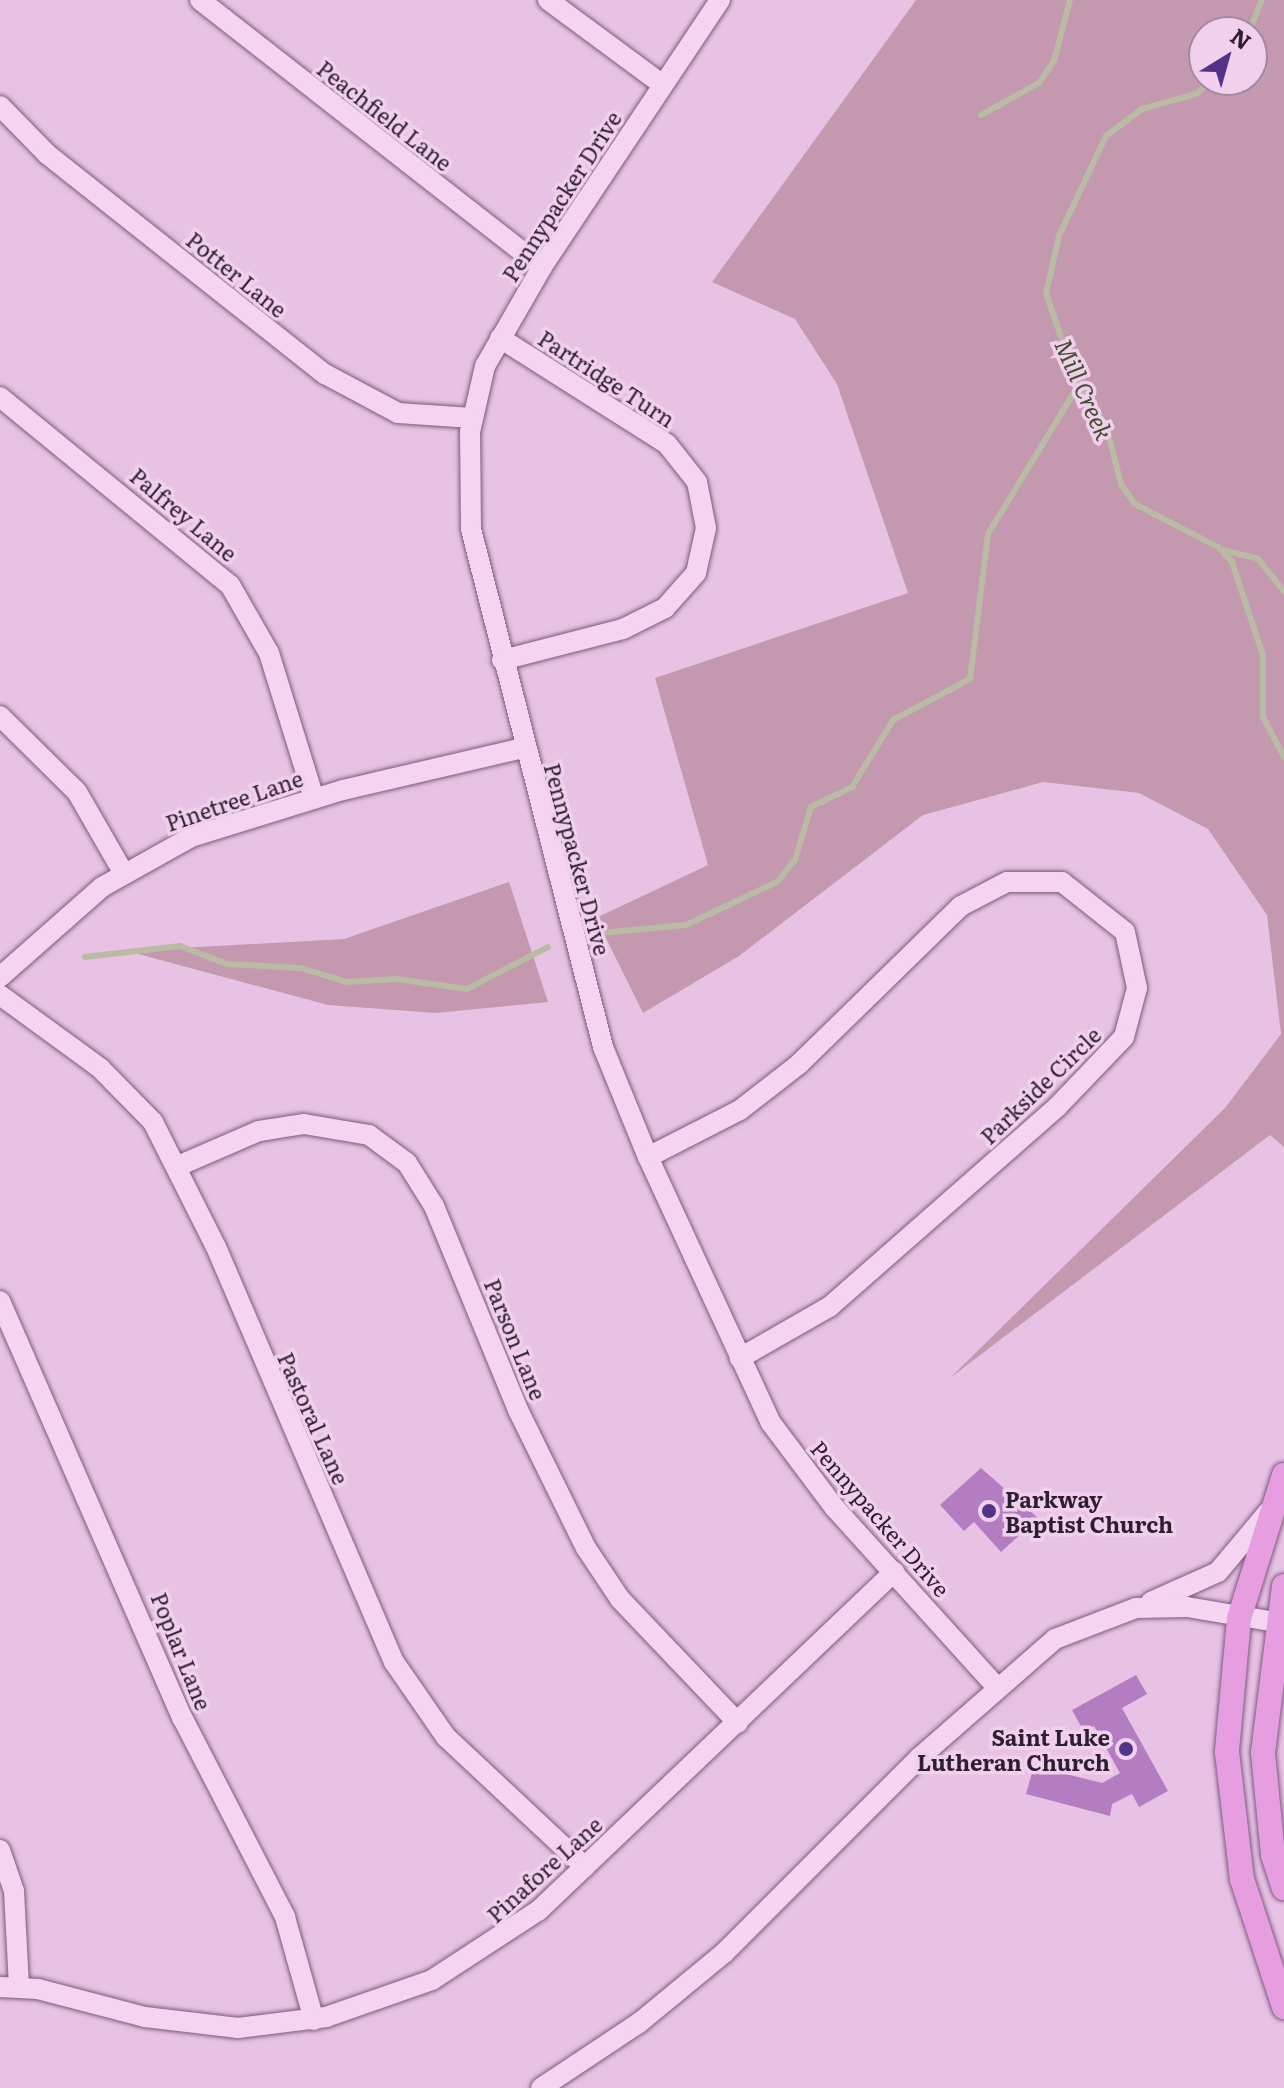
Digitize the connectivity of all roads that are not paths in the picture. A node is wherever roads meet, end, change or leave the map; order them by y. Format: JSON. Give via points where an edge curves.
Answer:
{"nodes":[{"id":1,"x":200,"y":0,"type":"edge"},
{"id":2,"x":548,"y":0,"type":"edge"},
{"id":3,"x":720,"y":0,"type":"edge"},
{"id":4,"x":663,"y":85,"type":"junction"},
{"id":5,"x":0,"y":106,"type":"edge"},
{"id":6,"x":542,"y":267,"type":"junction"},
{"id":7,"x":500,"y":338,"type":"junction"},
{"id":8,"x":0,"y":397,"type":"edge"},
{"id":9,"x":472,"y":418,"type":"junction"},
{"id":10,"x":502,"y":660,"type":"junction"},
{"id":11,"x":0,"y":716,"type":"edge"},
{"id":12,"x":524,"y":748,"type":"junction"},
{"id":13,"x":314,"y":798,"type":"junction"},
{"id":14,"x":123,"y":872,"type":"junction"},
{"id":15,"x":0,"y":977,"type":"edge"},
{"id":16,"x":0,"y":995,"type":"edge"},
{"id":17,"x":648,"y":1157,"type":"junction"},
{"id":18,"x":178,"y":1166,"type":"junction"},
{"id":19,"x":0,"y":1301,"type":"edge"},
{"id":20,"x":740,"y":1358,"type":"junction"},
{"id":21,"x":1284,"y":1475,"type":"edge"},
{"id":22,"x":1270,"y":1509,"type":"junction"},
{"id":23,"x":894,"y":1572,"type":"junction"},
{"id":24,"x":1284,"y":1586,"type":"edge"},
{"id":25,"x":1136,"y":1608,"type":"junction"},
{"id":26,"x":1239,"y":1619,"type":"junction"},
{"id":27,"x":1276,"y":1622,"type":"junction"},
{"id":28,"x":996,"y":1686,"type":"junction"},
{"id":29,"x":738,"y":1723,"type":"junction"},
{"id":30,"x":0,"y":1850,"type":"edge"},
{"id":31,"x":585,"y":1867,"type":"junction"},
{"id":32,"x":1284,"y":1888,"type":"edge"},
{"id":33,"x":10,"y":1987,"type":"edge"},
{"id":34,"x":1284,"y":2007,"type":"edge"},
{"id":35,"x":314,"y":2020,"type":"junction"},
{"id":36,"x":564,"y":2082,"type":"edge"},
{"id":37,"x":541,"y":2088,"type":"edge"}],
"edges":[{"from":1,"to":6,"type":"street","name":"Peachfield Lane"},
{"from":2,"to":4,"type":"street"},
{"from":3,"to":4,"type":"street","name":"Pennypacker Drive"},
{"from":4,"to":6,"type":"street","name":"Pennypacker Drive"},
{"from":5,"to":9,"type":"street","name":"Potter Lane","via":[[47,154],[325,374],[398,413]]},
{"from":6,"to":7,"type":"street","name":"Pennypacker Drive"},
{"from":7,"to":9,"type":"street","name":"Pennypacker Drive","via":[[485,366]]},
{"from":7,"to":10,"type":"street","name":"Partridge Turn","via":[[667,444],[697,482],[706,528],[696,573],[665,608],[623,629]]},
{"from":8,"to":13,"type":"street","name":"Palfrey Lane","via":[[230,585],[269,653]]},
{"from":9,"to":10,"type":"street","name":"Pennypacker Drive","via":[[471,529]]},
{"from":10,"to":12,"type":"street","name":"Pennypacker Drive"},
{"from":11,"to":14,"type":"street","via":[[77,792]]},
{"from":12,"to":13,"type":"street","name":"Pinetree Lane"},
{"from":12,"to":17,"type":"street","name":"Pennypacker Drive","via":[[603,1047]]},
{"from":13,"to":14,"type":"street","name":"Pinetree Lane","via":[[191,837]]},
{"from":14,"to":15,"type":"street","name":"Pinetree Lane"},
{"from":16,"to":18,"type":"street","name":"Pastoral Lane","via":[[120,1084],[153,1122]]},
{"from":17,"to":20,"type":"street","name":"Pennypacker Drive"},
{"from":17,"to":20,"type":"street","name":"Parkside Circle","via":[[752,1101],[799,1064],[961,906],[1007,882],[1062,882],[1125,932],[1137,988],[1124,1037],[1057,1107],[829,1307]]},
{"from":18,"to":29,"type":"street","name":"Parson Lane","via":[[259,1131],[304,1124],[369,1135],[407,1163],[434,1206],[518,1410],[586,1548],[620,1599]]},
{"from":18,"to":31,"type":"street","name":"Pastoral Lane","via":[[394,1662],[446,1737]]},
{"from":19,"to":35,"type":"street","name":"Poplar Lane","via":[[183,1719],[285,1917]]},
{"from":20,"to":23,"type":"street","name":"Pennypacker Drive","via":[[791,1452]]},
{"from":21,"to":22,"type":"main road"},
{"from":22,"to":25,"type":"street","via":[[1218,1572]]},
{"from":22,"to":26,"type":"main road"},
{"from":23,"to":28,"type":"street","name":"Pennypacker Drive"},
{"from":23,"to":29,"type":"street","name":"Pinafore Lane"},
{"from":24,"to":27,"type":"main road"},
{"from":25,"to":26,"type":"street","via":[[1187,1607]]},
{"from":25,"to":28,"type":"street","via":[[1055,1639]]},
{"from":26,"to":27,"type":"street"},
{"from":26,"to":34,"type":"main road","via":[[1227,1722],[1236,1848]]},
{"from":27,"to":32,"type":"main road","via":[[1263,1753],[1272,1843]]},
{"from":28,"to":36,"type":"street","via":[[724,1953]]},
{"from":29,"to":31,"type":"street","name":"Pinafore Lane"},
{"from":30,"to":33,"type":"street","via":[[14,1891]]},
{"from":31,"to":35,"type":"street","name":"Pinafore Lane","via":[[512,1932],[459,1967]]},
{"from":33,"to":35,"type":"street","name":"Pinafore Lane","via":[[203,2027]]},
{"from":36,"to":37,"type":"street"}]}
